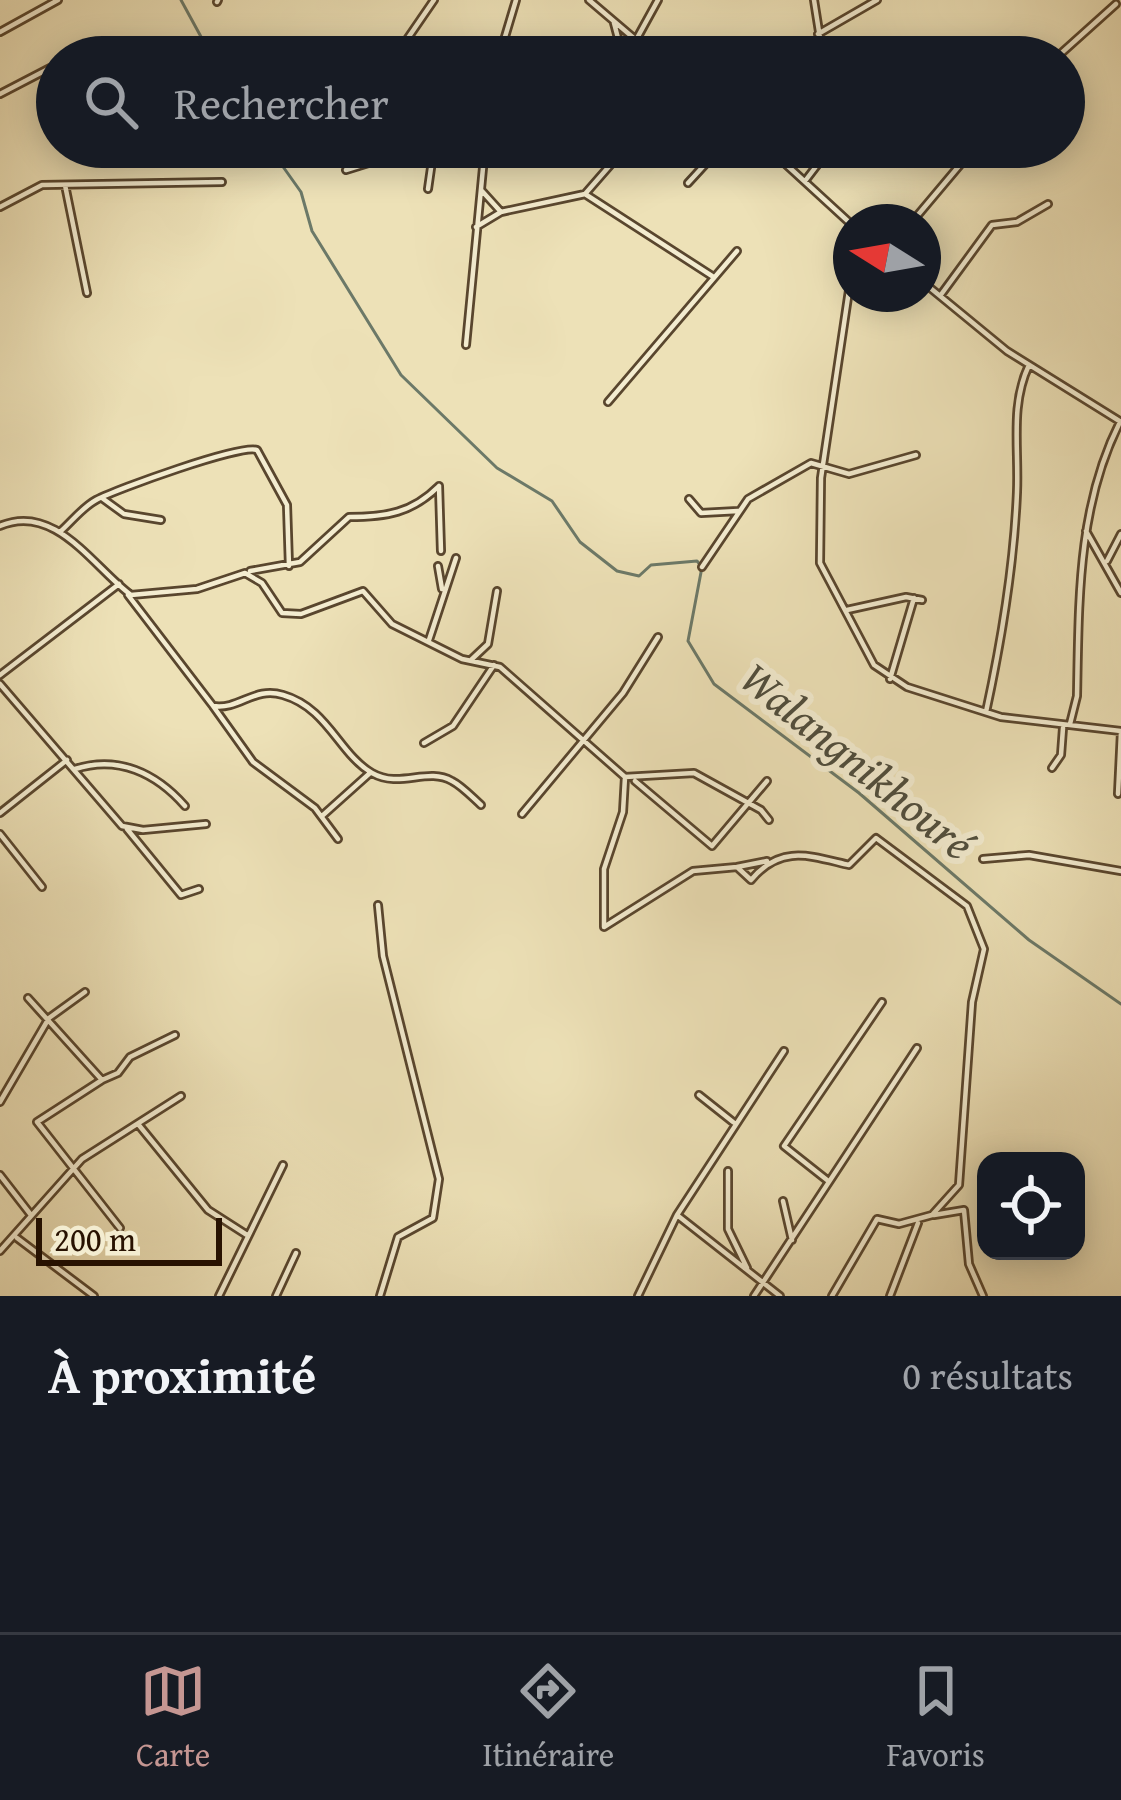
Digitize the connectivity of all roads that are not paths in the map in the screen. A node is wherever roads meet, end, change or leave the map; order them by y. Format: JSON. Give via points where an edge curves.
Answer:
{"nodes":[{"id":1,"x":58,"y":0,"type":"edge"},
{"id":2,"x":434,"y":0,"type":"edge"},
{"id":3,"x":516,"y":0,"type":"edge"},
{"id":4,"x":589,"y":0,"type":"edge"},
{"id":5,"x":658,"y":0,"type":"edge"},
{"id":6,"x":814,"y":0,"type":"edge"},
{"id":7,"x":877,"y":0,"type":"edge"},
{"id":8,"x":1116,"y":4,"type":"dead end"},
{"id":9,"x":614,"y":23,"type":"junction"},
{"id":10,"x":0,"y":32,"type":"edge"},
{"id":11,"x":818,"y":34,"type":"joint"},
{"id":12,"x":405,"y":36,"type":"edge"},
{"id":13,"x":505,"y":36,"type":"edge"},
{"id":14,"x":617,"y":36,"type":"edge"},
{"id":15,"x":630,"y":36,"type":"edge"},
{"id":16,"x":637,"y":36,"type":"edge"},
{"id":17,"x":1080,"y":36,"type":"edge"},
{"id":18,"x":36,"y":75,"type":"edge"},
{"id":19,"x":0,"y":94,"type":"edge"},
{"id":20,"x":352,"y":168,"type":"edge"},
{"id":21,"x":431,"y":168,"type":"edge"},
{"id":22,"x":484,"y":168,"type":"edge"},
{"id":23,"x":608,"y":168,"type":"edge"},
{"id":24,"x":702,"y":168,"type":"edge"},
{"id":25,"x":790,"y":168,"type":"edge"},
{"id":26,"x":815,"y":168,"type":"edge"},
{"id":27,"x":957,"y":168,"type":"edge"},
{"id":28,"x":346,"y":170,"type":"dead end"},
{"id":29,"x":805,"y":181,"type":"junction"},
{"id":30,"x":222,"y":182,"type":"dead end"},
{"id":31,"x":688,"y":183,"type":"dead end"},
{"id":32,"x":65,"y":185,"type":"junction"},
{"id":33,"x":428,"y":189,"type":"dead end"},
{"id":34,"x":482,"y":191,"type":"junction"},
{"id":35,"x":585,"y":194,"type":"junction"},
{"id":36,"x":926,"y":204,"type":"edge"},
{"id":37,"x":1048,"y":204,"type":"dead end"},
{"id":38,"x":0,"y":207,"type":"edge"},
{"id":39,"x":833,"y":207,"type":"edge"},
{"id":40,"x":501,"y":212,"type":"junction"},
{"id":41,"x":476,"y":227,"type":"junction"},
{"id":42,"x":737,"y":251,"type":"dead end"},
{"id":43,"x":712,"y":276,"type":"junction"},
{"id":44,"x":87,"y":293,"type":"dead end"},
{"id":45,"x":941,"y":295,"type":"edge"},
{"id":46,"x":941,"y":297,"type":"edge"},
{"id":47,"x":846,"y":312,"type":"edge"},
{"id":48,"x":466,"y":345,"type":"dead end"},
{"id":49,"x":1029,"y":365,"type":"junction"},
{"id":50,"x":608,"y":402,"type":"dead end"},
{"id":51,"x":1121,"y":422,"type":"edge"},
{"id":52,"x":916,"y":454,"type":"dead end"},
{"id":53,"x":821,"y":474,"type":"junction"},
{"id":54,"x":102,"y":498,"type":"junction"},
{"id":55,"x":689,"y":500,"type":"dead end"},
{"id":56,"x":738,"y":511,"type":"junction"},
{"id":57,"x":161,"y":520,"type":"dead end"},
{"id":58,"x":0,"y":526,"type":"edge"},
{"id":59,"x":61,"y":531,"type":"junction"},
{"id":60,"x":1086,"y":531,"type":"junction"},
{"id":61,"x":1121,"y":534,"type":"edge"},
{"id":62,"x":441,"y":551,"type":"dead end"},
{"id":63,"x":456,"y":558,"type":"dead end"},
{"id":64,"x":1107,"y":561,"type":"junction"},
{"id":65,"x":289,"y":566,"type":"junction"},
{"id":66,"x":438,"y":566,"type":"dead end"},
{"id":67,"x":702,"y":567,"type":"dead end"},
{"id":68,"x":245,"y":573,"type":"junction"},
{"id":69,"x":118,"y":584,"type":"junction"},
{"id":70,"x":124,"y":591,"type":"junction"},
{"id":71,"x":497,"y":591,"type":"dead end"},
{"id":72,"x":1121,"y":593,"type":"edge"},
{"id":73,"x":443,"y":595,"type":"junction"},
{"id":74,"x":914,"y":598,"type":"junction"},
{"id":75,"x":922,"y":600,"type":"dead end"},
{"id":76,"x":847,"y":610,"type":"junction"},
{"id":77,"x":658,"y":637,"type":"dead end"},
{"id":78,"x":429,"y":640,"type":"junction"},
{"id":79,"x":471,"y":660,"type":"junction"},
{"id":80,"x":494,"y":665,"type":"junction"},
{"id":81,"x":0,"y":675,"type":"edge"},
{"id":82,"x":890,"y":679,"type":"junction"},
{"id":83,"x":0,"y":684,"type":"edge"},
{"id":84,"x":213,"y":706,"type":"junction"},
{"id":85,"x":986,"y":712,"type":"junction"},
{"id":86,"x":1067,"y":726,"type":"junction"},
{"id":87,"x":1121,"y":732,"type":"edge"},
{"id":88,"x":582,"y":739,"type":"junction"},
{"id":89,"x":424,"y":743,"type":"dead end"},
{"id":90,"x":67,"y":760,"type":"junction"},
{"id":91,"x":1052,"y":768,"type":"dead end"},
{"id":92,"x":75,"y":770,"type":"junction"},
{"id":93,"x":370,"y":772,"type":"junction"},
{"id":94,"x":629,"y":778,"type":"junction"},
{"id":95,"x":766,"y":781,"type":"dead end"},
{"id":96,"x":1118,"y":794,"type":"edge"},
{"id":97,"x":750,"y":803,"type":"junction"},
{"id":98,"x":481,"y":805,"type":"dead end"},
{"id":99,"x":185,"y":806,"type":"dead end"},
{"id":100,"x":0,"y":813,"type":"edge"},
{"id":101,"x":522,"y":814,"type":"dead end"},
{"id":102,"x":322,"y":816,"type":"junction"},
{"id":103,"x":769,"y":820,"type":"dead end"},
{"id":104,"x":206,"y":824,"type":"dead end"},
{"id":105,"x":127,"y":829,"type":"junction"},
{"id":106,"x":0,"y":834,"type":"edge"},
{"id":107,"x":338,"y":839,"type":"dead end"},
{"id":108,"x":983,"y":859,"type":"dead end"},
{"id":109,"x":766,"y":861,"type":"junction"},
{"id":110,"x":737,"y":867,"type":"junction"},
{"id":111,"x":1121,"y":871,"type":"edge"},
{"id":112,"x":42,"y":887,"type":"dead end"},
{"id":113,"x":199,"y":889,"type":"dead end"},
{"id":114,"x":378,"y":905,"type":"dead end"},
{"id":115,"x":85,"y":992,"type":"dead end"},
{"id":116,"x":28,"y":998,"type":"dead end"},
{"id":117,"x":882,"y":1002,"type":"dead end"},
{"id":118,"x":49,"y":1018,"type":"junction"},
{"id":119,"x":176,"y":1035,"type":"dead end"},
{"id":120,"x":917,"y":1048,"type":"dead end"},
{"id":121,"x":784,"y":1051,"type":"dead end"},
{"id":122,"x":102,"y":1080,"type":"junction"},
{"id":123,"x":699,"y":1095,"type":"dead end"},
{"id":124,"x":181,"y":1096,"type":"dead end"},
{"id":125,"x":0,"y":1102,"type":"edge"},
{"id":126,"x":733,"y":1122,"type":"junction"},
{"id":127,"x":138,"y":1124,"type":"junction"},
{"id":128,"x":283,"y":1165,"type":"dead end"},
{"id":129,"x":70,"y":1168,"type":"junction"},
{"id":130,"x":728,"y":1171,"type":"dead end"},
{"id":131,"x":0,"y":1175,"type":"edge"},
{"id":132,"x":827,"y":1180,"type":"junction"},
{"id":133,"x":784,"y":1201,"type":"dead end"},
{"id":134,"x":677,"y":1215,"type":"junction"},
{"id":135,"x":932,"y":1215,"type":"junction"},
{"id":136,"x":32,"y":1216,"type":"junction"},
{"id":137,"x":919,"y":1220,"type":"junction"},
{"id":138,"x":120,"y":1228,"type":"dead end"},
{"id":139,"x":248,"y":1235,"type":"junction"},
{"id":140,"x":15,"y":1237,"type":"junction"},
{"id":141,"x":792,"y":1240,"type":"junction"},
{"id":142,"x":0,"y":1250,"type":"edge"},
{"id":143,"x":296,"y":1253,"type":"dead end"},
{"id":144,"x":747,"y":1270,"type":"junction"},
{"id":145,"x":761,"y":1285,"type":"junction"},
{"id":146,"x":94,"y":1296,"type":"edge"},
{"id":147,"x":219,"y":1296,"type":"edge"},
{"id":148,"x":276,"y":1296,"type":"edge"},
{"id":149,"x":380,"y":1296,"type":"edge"},
{"id":150,"x":638,"y":1296,"type":"edge"},
{"id":151,"x":754,"y":1296,"type":"edge"},
{"id":152,"x":780,"y":1296,"type":"edge"},
{"id":153,"x":832,"y":1296,"type":"edge"},
{"id":154,"x":890,"y":1296,"type":"edge"},
{"id":155,"x":982,"y":1296,"type":"edge"}],
"edges":[{"from":1,"to":10,"type":"street"},
{"from":2,"to":12,"type":"street"},
{"from":3,"to":13,"type":"street"},
{"from":4,"to":9,"type":"street"},
{"from":5,"to":16,"type":"street"},
{"from":6,"to":11,"type":"street"},
{"from":7,"to":11,"type":"street"},
{"from":8,"to":17,"type":"street"},
{"from":9,"to":14,"type":"street"},
{"from":9,"to":15,"type":"street"},
{"from":18,"to":19,"type":"street"},
{"from":20,"to":28,"type":"street"},
{"from":21,"to":33,"type":"street"},
{"from":22,"to":34,"type":"street"},
{"from":23,"to":35,"type":"street"},
{"from":24,"to":31,"type":"street"},
{"from":25,"to":29,"type":"street"},
{"from":26,"to":29,"type":"street"},
{"from":27,"to":36,"type":"street"},
{"from":29,"to":39,"type":"street"},
{"from":30,"to":32,"type":"street"},
{"from":32,"to":38,"type":"street","via":[[42,185]]},
{"from":32,"to":44,"type":"street"},
{"from":34,"to":40,"type":"street"},
{"from":34,"to":41,"type":"street"},
{"from":35,"to":40,"type":"street"},
{"from":35,"to":43,"type":"street"},
{"from":37,"to":45,"type":"street","via":[[992,225]]},
{"from":40,"to":41,"type":"street"},
{"from":41,"to":48,"type":"street"},
{"from":42,"to":43,"type":"street"},
{"from":43,"to":50,"type":"street"},
{"from":46,"to":49,"type":"street"},
{"from":47,"to":53,"type":"street"},
{"from":49,"to":51,"type":"street"},
{"from":49,"to":85,"type":"street","via":[[1017,391],[1008,609]]},
{"from":51,"to":60,"type":"street","via":[[1097,467]]},
{"from":52,"to":53,"type":"street"},
{"from":53,"to":56,"type":"street","via":[[811,463]]},
{"from":53,"to":76,"type":"street","via":[[820,563]]},
{"from":54,"to":57,"type":"street","via":[[124,514]]},
{"from":54,"to":59,"type":"street"},
{"from":54,"to":65,"type":"street","via":[[248,446],[287,506]]},
{"from":55,"to":56,"type":"street","via":[[701,513]]},
{"from":56,"to":67,"type":"street"},
{"from":58,"to":59,"type":"street","via":[[17,521]]},
{"from":59,"to":69,"type":"street"},
{"from":60,"to":64,"type":"street"},
{"from":60,"to":86,"type":"street","via":[[1077,696]]},
{"from":61,"to":64,"type":"street"},
{"from":62,"to":65,"type":"street","via":[[440,486],[389,517],[349,517]]},
{"from":63,"to":73,"type":"street"},
{"from":64,"to":72,"type":"street"},
{"from":65,"to":68,"type":"street"},
{"from":66,"to":73,"type":"street"},
{"from":68,"to":70,"type":"street","via":[[197,589]]},
{"from":68,"to":78,"type":"street","via":[[283,613],[363,591],[392,625]]},
{"from":69,"to":70,"type":"street"},
{"from":69,"to":81,"type":"street"},
{"from":70,"to":84,"type":"street"},
{"from":71,"to":79,"type":"street","via":[[488,644]]},
{"from":73,"to":78,"type":"street"},
{"from":74,"to":75,"type":"street"},
{"from":74,"to":76,"type":"street"},
{"from":74,"to":82,"type":"street"},
{"from":76,"to":82,"type":"street","via":[[874,665]]},
{"from":77,"to":88,"type":"street"},
{"from":78,"to":79,"type":"street"},
{"from":79,"to":80,"type":"street"},
{"from":80,"to":88,"type":"street"},
{"from":80,"to":89,"type":"street","via":[[453,726]]},
{"from":82,"to":85,"type":"street"},
{"from":83,"to":90,"type":"street"},
{"from":84,"to":93,"type":"street","via":[[262,691],[298,700]]},
{"from":84,"to":102,"type":"street","via":[[253,761]]},
{"from":85,"to":86,"type":"street"},
{"from":86,"to":87,"type":"street"},
{"from":86,"to":91,"type":"street"},
{"from":87,"to":96,"type":"street"},
{"from":88,"to":94,"type":"street"},
{"from":88,"to":101,"type":"street"},
{"from":90,"to":92,"type":"street"},
{"from":90,"to":100,"type":"street"},
{"from":92,"to":99,"type":"street","via":[[99,761],[152,775]]},
{"from":92,"to":105,"type":"street"},
{"from":93,"to":98,"type":"street","via":[[403,782],[451,780]]},
{"from":93,"to":102,"type":"street"},
{"from":94,"to":97,"type":"street","via":[[694,773]]},
{"from":94,"to":97,"type":"street","via":[[712,846]]},
{"from":94,"to":110,"type":"street","via":[[604,869],[604,927],[693,871]]},
{"from":95,"to":97,"type":"street"},
{"from":97,"to":103,"type":"street"},
{"from":102,"to":107,"type":"street"},
{"from":104,"to":105,"type":"street"},
{"from":105,"to":113,"type":"street","via":[[181,895]]},
{"from":106,"to":112,"type":"street"},
{"from":108,"to":111,"type":"street","via":[[1029,855]]},
{"from":109,"to":110,"type":"street"},
{"from":109,"to":110,"type":"street","via":[[751,880]]},
{"from":109,"to":135,"type":"street","via":[[807,852],[849,866],[876,838],[968,906],[984,949],[972,1002],[961,1178]]},
{"from":114,"to":149,"type":"street","via":[[382,956],[439,1179],[433,1218],[398,1238]]},
{"from":115,"to":118,"type":"street"},
{"from":116,"to":118,"type":"street"},
{"from":117,"to":132,"type":"street","via":[[784,1146]]},
{"from":118,"to":122,"type":"street"},
{"from":118,"to":125,"type":"street"},
{"from":119,"to":122,"type":"street"},
{"from":120,"to":132,"type":"street"},
{"from":121,"to":126,"type":"street"},
{"from":122,"to":129,"type":"street","via":[[37,1122]]},
{"from":123,"to":126,"type":"street"},
{"from":124,"to":127,"type":"street"},
{"from":126,"to":134,"type":"street"},
{"from":127,"to":129,"type":"street"},
{"from":127,"to":139,"type":"street","via":[[208,1210]]},
{"from":128,"to":139,"type":"street"},
{"from":129,"to":136,"type":"street"},
{"from":129,"to":138,"type":"street"},
{"from":130,"to":144,"type":"street","via":[[728,1229]]},
{"from":131,"to":136,"type":"street"},
{"from":132,"to":141,"type":"street"},
{"from":133,"to":141,"type":"street"},
{"from":134,"to":144,"type":"street"},
{"from":134,"to":150,"type":"street"},
{"from":135,"to":137,"type":"street"},
{"from":135,"to":155,"type":"street","via":[[964,1210],[969,1264]]},
{"from":136,"to":140,"type":"street"},
{"from":137,"to":153,"type":"street","via":[[877,1219]]},
{"from":137,"to":154,"type":"street"},
{"from":139,"to":147,"type":"street"},
{"from":140,"to":142,"type":"street"},
{"from":140,"to":146,"type":"street"},
{"from":141,"to":145,"type":"street"},
{"from":143,"to":148,"type":"street"},
{"from":144,"to":145,"type":"street"},
{"from":145,"to":151,"type":"street"},
{"from":145,"to":152,"type":"street"}]}
